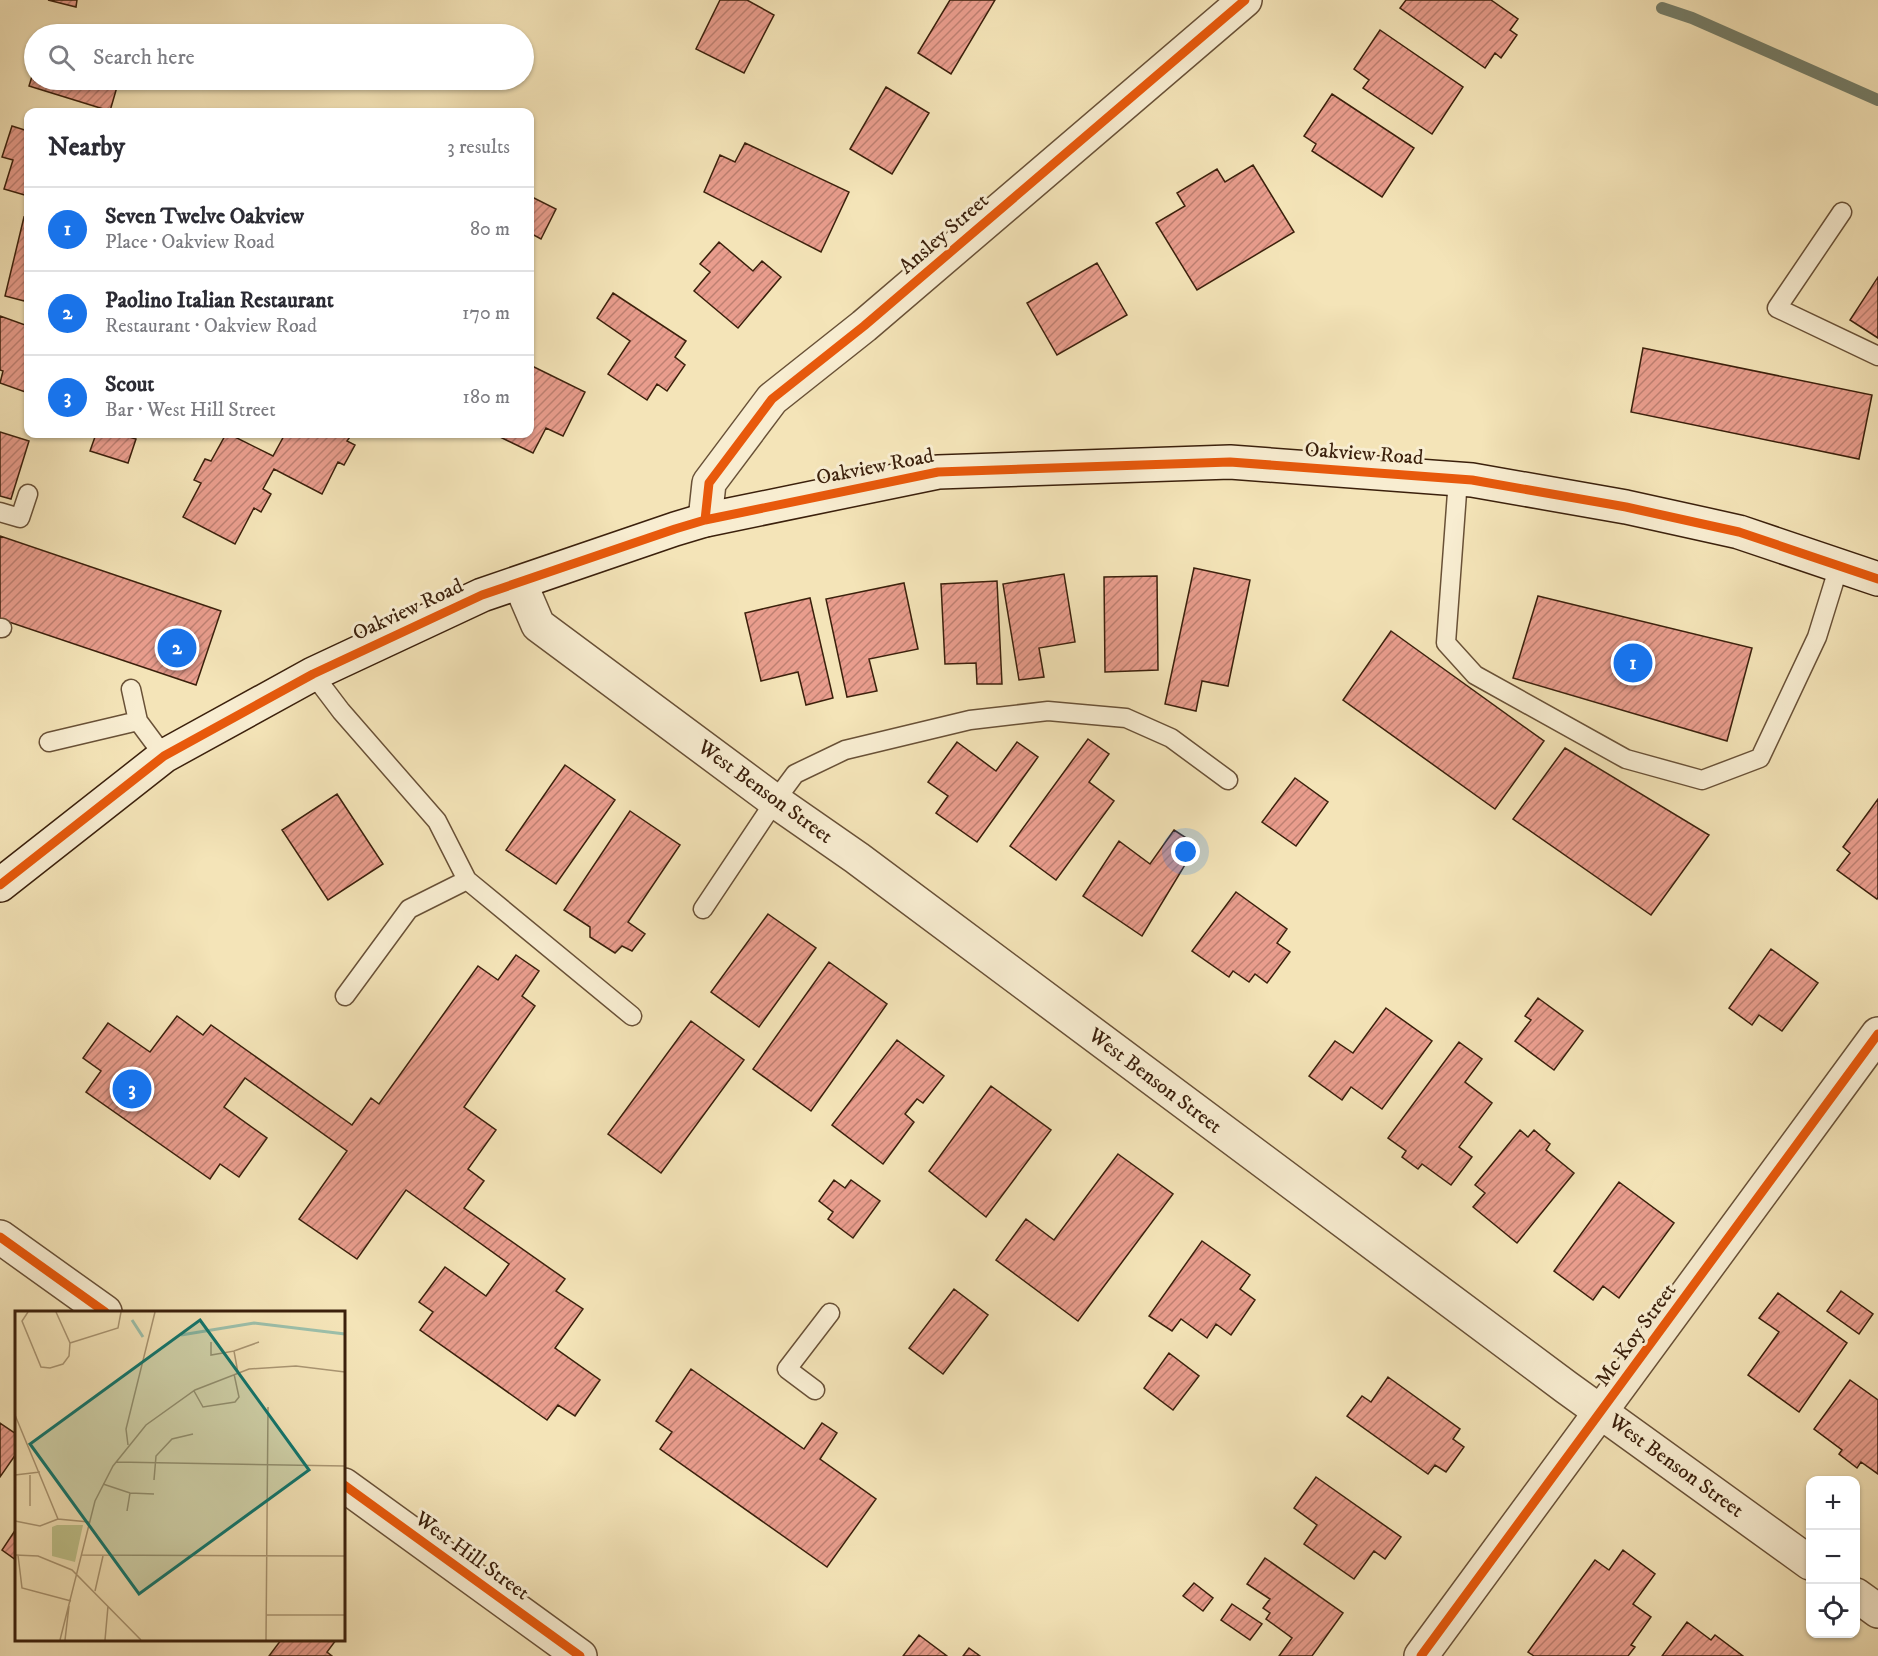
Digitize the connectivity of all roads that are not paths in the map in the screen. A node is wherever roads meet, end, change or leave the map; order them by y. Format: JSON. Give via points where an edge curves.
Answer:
{"nodes":[{"id":1,"x":1245,"y":0,"type":"edge"},
{"id":2,"x":1842,"y":212,"type":"dead end"},
{"id":3,"x":1878,"y":356,"type":"edge"},
{"id":4,"x":1458,"y":479,"type":"junction"},
{"id":5,"x":27,"y":494,"type":"dead end"},
{"id":6,"x":0,"y":512,"type":"edge"},
{"id":7,"x":705,"y":520,"type":"junction"},
{"id":8,"x":1839,"y":566,"type":"junction"},
{"id":9,"x":1877,"y":576,"type":"edge"},
{"id":10,"x":520,"y":583,"type":"junction"},
{"id":11,"x":313,"y":674,"type":"junction"},
{"id":12,"x":131,"y":688,"type":"dead end"},
{"id":13,"x":138,"y":721,"type":"junction"},
{"id":14,"x":49,"y":742,"type":"dead end"},
{"id":15,"x":164,"y":756,"type":"junction"},
{"id":16,"x":1228,"y":780,"type":"dead end"},
{"id":17,"x":775,"y":801,"type":"junction"},
{"id":18,"x":4,"y":874,"type":"edge"},
{"id":19,"x":467,"y":880,"type":"junction"},
{"id":20,"x":703,"y":909,"type":"dead end"},
{"id":21,"x":345,"y":996,"type":"dead end"},
{"id":22,"x":632,"y":1016,"type":"dead end"},
{"id":23,"x":1878,"y":1034,"type":"edge"},
{"id":24,"x":0,"y":1237,"type":"edge"},
{"id":25,"x":104,"y":1311,"type":"edge"},
{"id":26,"x":830,"y":1313,"type":"dead end"},
{"id":27,"x":815,"y":1390,"type":"dead end"},
{"id":28,"x":1601,"y":1412,"type":"junction"},
{"id":29,"x":345,"y":1486,"type":"edge"},
{"id":30,"x":1806,"y":1560,"type":"edge"},
{"id":31,"x":1860,"y":1598,"type":"edge"},
{"id":32,"x":1878,"y":1611,"type":"edge"},
{"id":33,"x":580,"y":1656,"type":"edge"},
{"id":34,"x":1421,"y":1656,"type":"edge"}],
"edges":[{"from":1,"to":7,"type":"street","name":"Ansley Street","via":[[864,326],[772,399],[709,483]]},
{"from":2,"to":3,"type":"lane","via":[[1777,308]]},
{"from":4,"to":7,"type":"street","name":"Oakview Road","via":[[1230,462],[938,472]]},
{"from":4,"to":8,"type":"street","name":"Oakview Road","via":[[1626,507],[1739,532]]},
{"from":4,"to":8,"type":"lane","via":[[1446,643],[1475,675],[1626,759],[1702,780],[1760,758],[1817,637]]},
{"from":5,"to":6,"type":"lane","via":[[20,518]]},
{"from":7,"to":10,"type":"street","name":"Oakview Road"},
{"from":8,"to":9,"type":"street","name":"Oakview Road"},
{"from":10,"to":11,"type":"street","name":"Oakview Road","via":[[482,595]]},
{"from":10,"to":17,"type":"street","name":"West Benson Street","via":[[538,625]]},
{"from":11,"to":15,"type":"street","name":"Oakview Road"},
{"from":11,"to":19,"type":"lane","via":[[437,821]]},
{"from":12,"to":13,"type":"lane"},
{"from":13,"to":14,"type":"lane"},
{"from":13,"to":15,"type":"lane"},
{"from":15,"to":18,"type":"street","name":"Oakview Road","via":[[58,840]]},
{"from":16,"to":17,"type":"lane","via":[[1171,738],[1126,718],[1048,711],[969,720],[845,750],[795,774]]},
{"from":17,"to":20,"type":"lane"},
{"from":17,"to":28,"type":"street","name":"West Benson Street"},
{"from":19,"to":21,"type":"lane","via":[[409,909]]},
{"from":19,"to":22,"type":"lane"},
{"from":23,"to":28,"type":"street","name":"Mc Koy Street"},
{"from":24,"to":25,"type":"street"},
{"from":26,"to":27,"type":"lane","via":[[787,1369]]},
{"from":28,"to":30,"type":"street","name":"West Benson Street"},
{"from":28,"to":34,"type":"street","name":"Mc Koy Street"},
{"from":29,"to":33,"type":"street","name":"West Hill Street"},
{"from":31,"to":32,"type":"street"}]}
